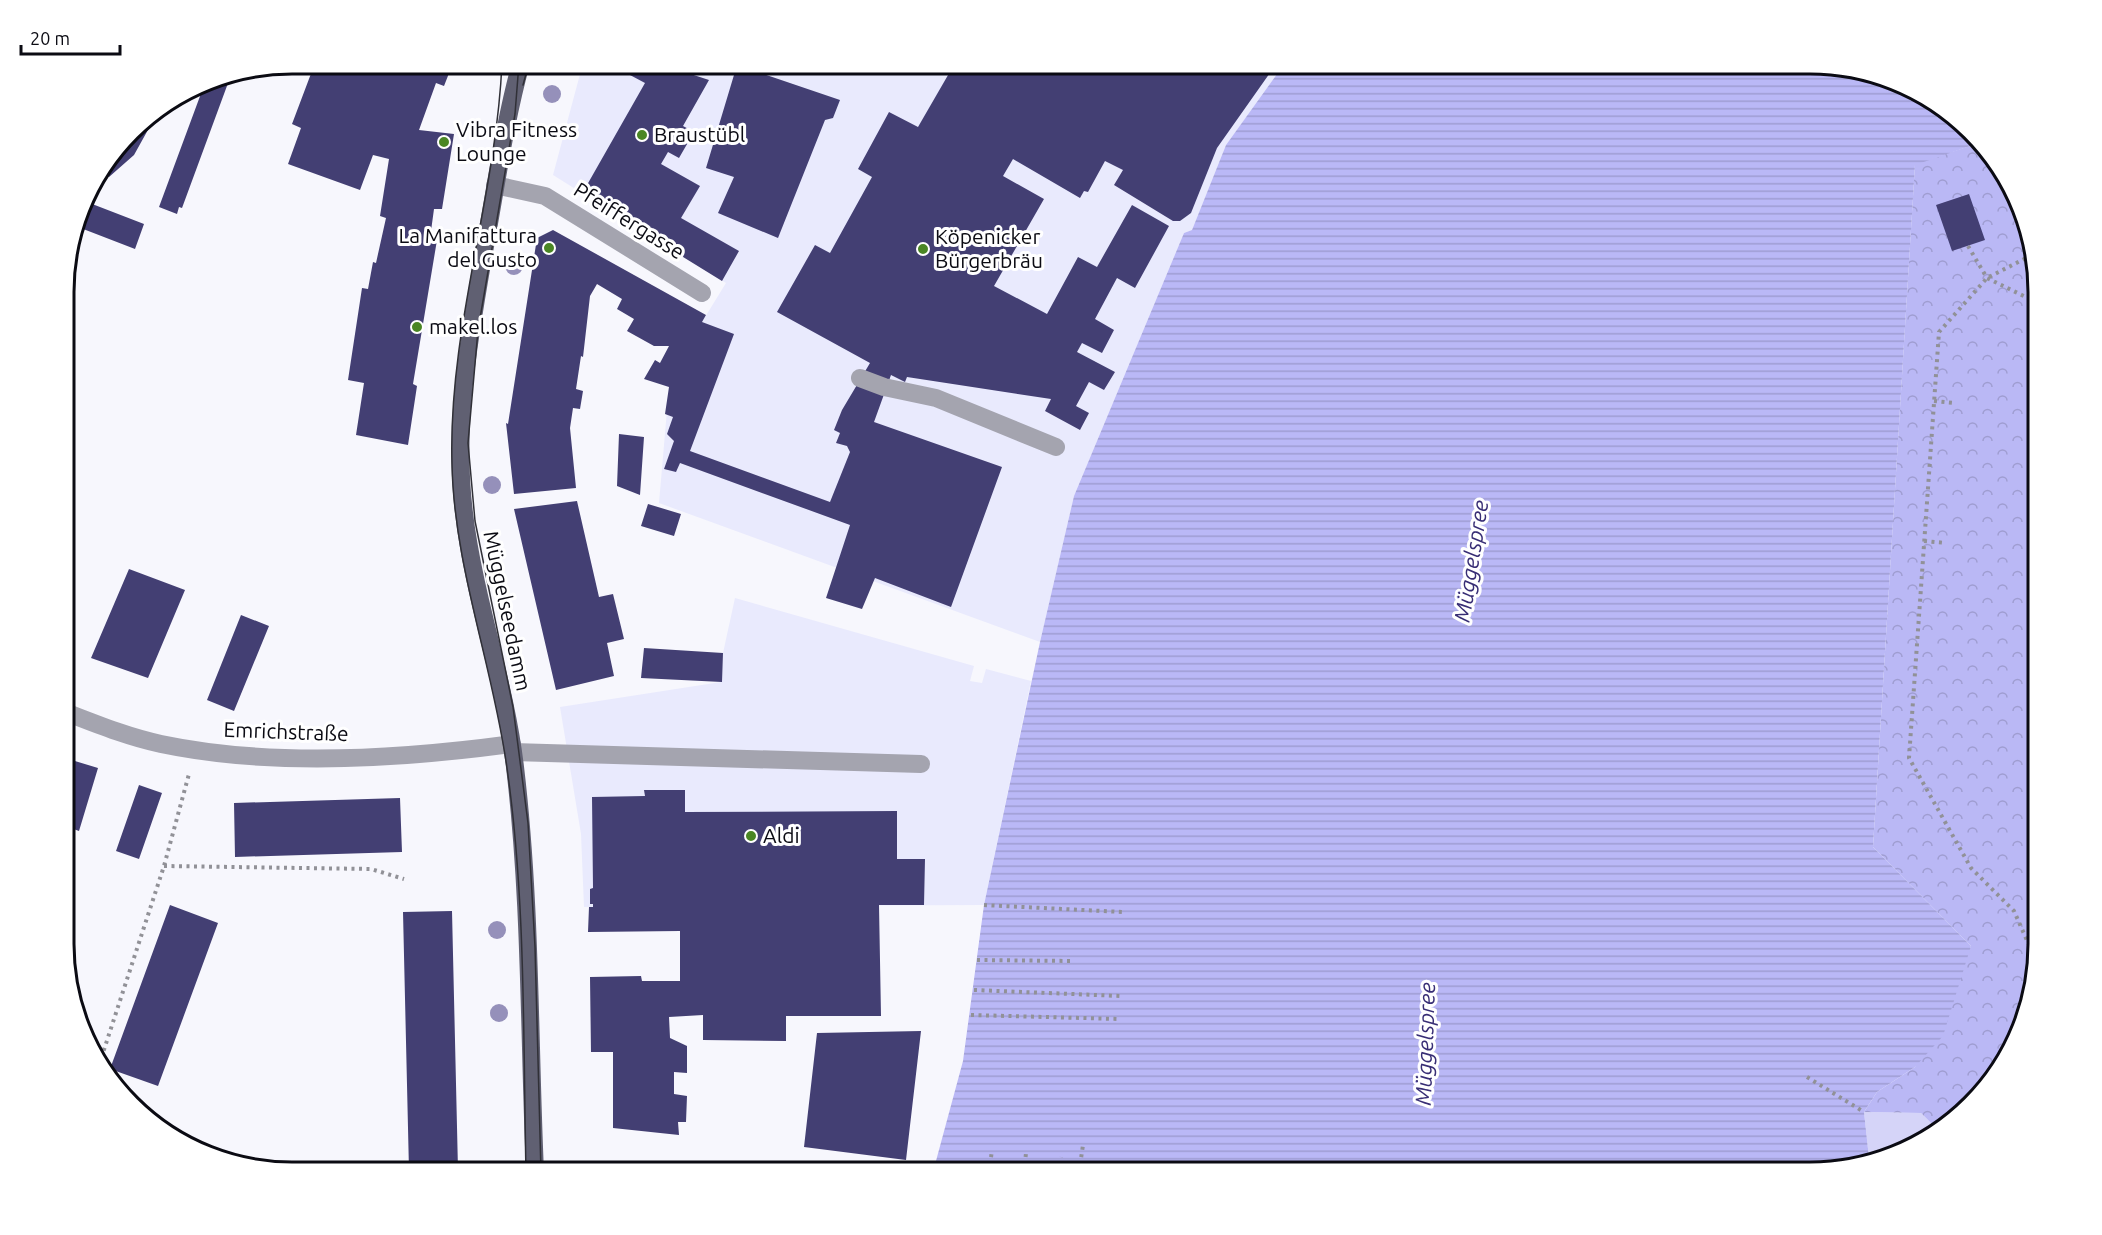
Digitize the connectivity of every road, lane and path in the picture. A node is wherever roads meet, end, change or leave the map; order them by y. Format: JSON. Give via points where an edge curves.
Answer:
{"nodes":[{"id":1,"x":519,"y":74,"type":"edge"},
{"id":2,"x":495,"y":185,"type":"junction"},
{"id":3,"x":1968,"y":246,"type":"dead end"},
{"id":4,"x":2026,"y":258,"type":"edge"},
{"id":5,"x":1987,"y":278,"type":"junction"},
{"id":6,"x":702,"y":293,"type":"dead end"},
{"id":7,"x":2028,"y":298,"type":"edge"},
{"id":8,"x":860,"y":378,"type":"dead end"},
{"id":9,"x":1934,"y":401,"type":"junction"},
{"id":10,"x":1955,"y":403,"type":"dead end"},
{"id":11,"x":1056,"y":447,"type":"dead end"},
{"id":12,"x":1924,"y":541,"type":"junction"},
{"id":13,"x":1946,"y":543,"type":"dead end"},
{"id":14,"x":74,"y":715,"type":"edge"},
{"id":15,"x":513,"y":748,"type":"junction"},
{"id":16,"x":921,"y":764,"type":"dead end"},
{"id":17,"x":190,"y":767,"type":"dead end"},
{"id":18,"x":164,"y":866,"type":"junction"},
{"id":19,"x":404,"y":879,"type":"dead end"},
{"id":20,"x":984,"y":905,"type":"dead end"},
{"id":21,"x":1122,"y":912,"type":"dead end"},
{"id":22,"x":2028,"y":943,"type":"edge"},
{"id":23,"x":977,"y":960,"type":"dead end"},
{"id":24,"x":1072,"y":961,"type":"dead end"},
{"id":25,"x":974,"y":990,"type":"dead end"},
{"id":26,"x":1121,"y":996,"type":"dead end"},
{"id":27,"x":971,"y":1015,"type":"dead end"},
{"id":28,"x":1119,"y":1018,"type":"dead end"},
{"id":29,"x":103,"y":1053,"type":"edge"},
{"id":30,"x":1807,"y":1077,"type":"dead end"},
{"id":31,"x":1864,"y":1112,"type":"dead end"},
{"id":32,"x":1083,"y":1144,"type":"dead end"},
{"id":33,"x":992,"y":1150,"type":"dead end"},
{"id":34,"x":1026,"y":1154,"type":"dead end"},
{"id":35,"x":1061,"y":1157,"type":"dead end"},
{"id":36,"x":535,"y":1162,"type":"edge"},
{"id":37,"x":990,"y":1162,"type":"edge"},
{"id":38,"x":1025,"y":1162,"type":"edge"},
{"id":39,"x":1060,"y":1162,"type":"edge"},
{"id":40,"x":1080,"y":1162,"type":"edge"}],
"edges":[{"from":1,"to":2,"type":"main road","name":"Müggelseedamm"},
{"from":2,"to":6,"type":"street","name":"Pfeiffergasse","via":[[545,196]]},
{"from":2,"to":15,"type":"main road","name":"Müggelseedamm","via":[[471,330],[459,445],[467,538]]},
{"from":3,"to":5,"type":"path"},
{"from":4,"to":5,"type":"path"},
{"from":5,"to":7,"type":"path"},
{"from":5,"to":9,"type":"path","via":[[1939,332]]},
{"from":8,"to":11,"type":"street","via":[[936,398]]},
{"from":9,"to":10,"type":"path"},
{"from":9,"to":12,"type":"path"},
{"from":12,"to":13,"type":"path"},
{"from":12,"to":22,"type":"path","via":[[1909,758],[1971,868],[2014,911]]},
{"from":14,"to":15,"type":"street","name":"Emrichstraße","via":[[158,744],[255,757],[378,756]]},
{"from":15,"to":16,"type":"street","name":"Emrichstraße"},
{"from":15,"to":36,"type":"main road","name":"Müggelseedamm","via":[[525,875]]},
{"from":17,"to":18,"type":"path"},
{"from":18,"to":19,"type":"path","via":[[371,869]]},
{"from":18,"to":29,"type":"path"},
{"from":20,"to":21,"type":"path"},
{"from":23,"to":24,"type":"path"},
{"from":25,"to":26,"type":"path"},
{"from":27,"to":28,"type":"path"},
{"from":30,"to":31,"type":"path"},
{"from":32,"to":40,"type":"path"},
{"from":33,"to":37,"type":"path"},
{"from":34,"to":38,"type":"path"},
{"from":35,"to":39,"type":"path"}]}
